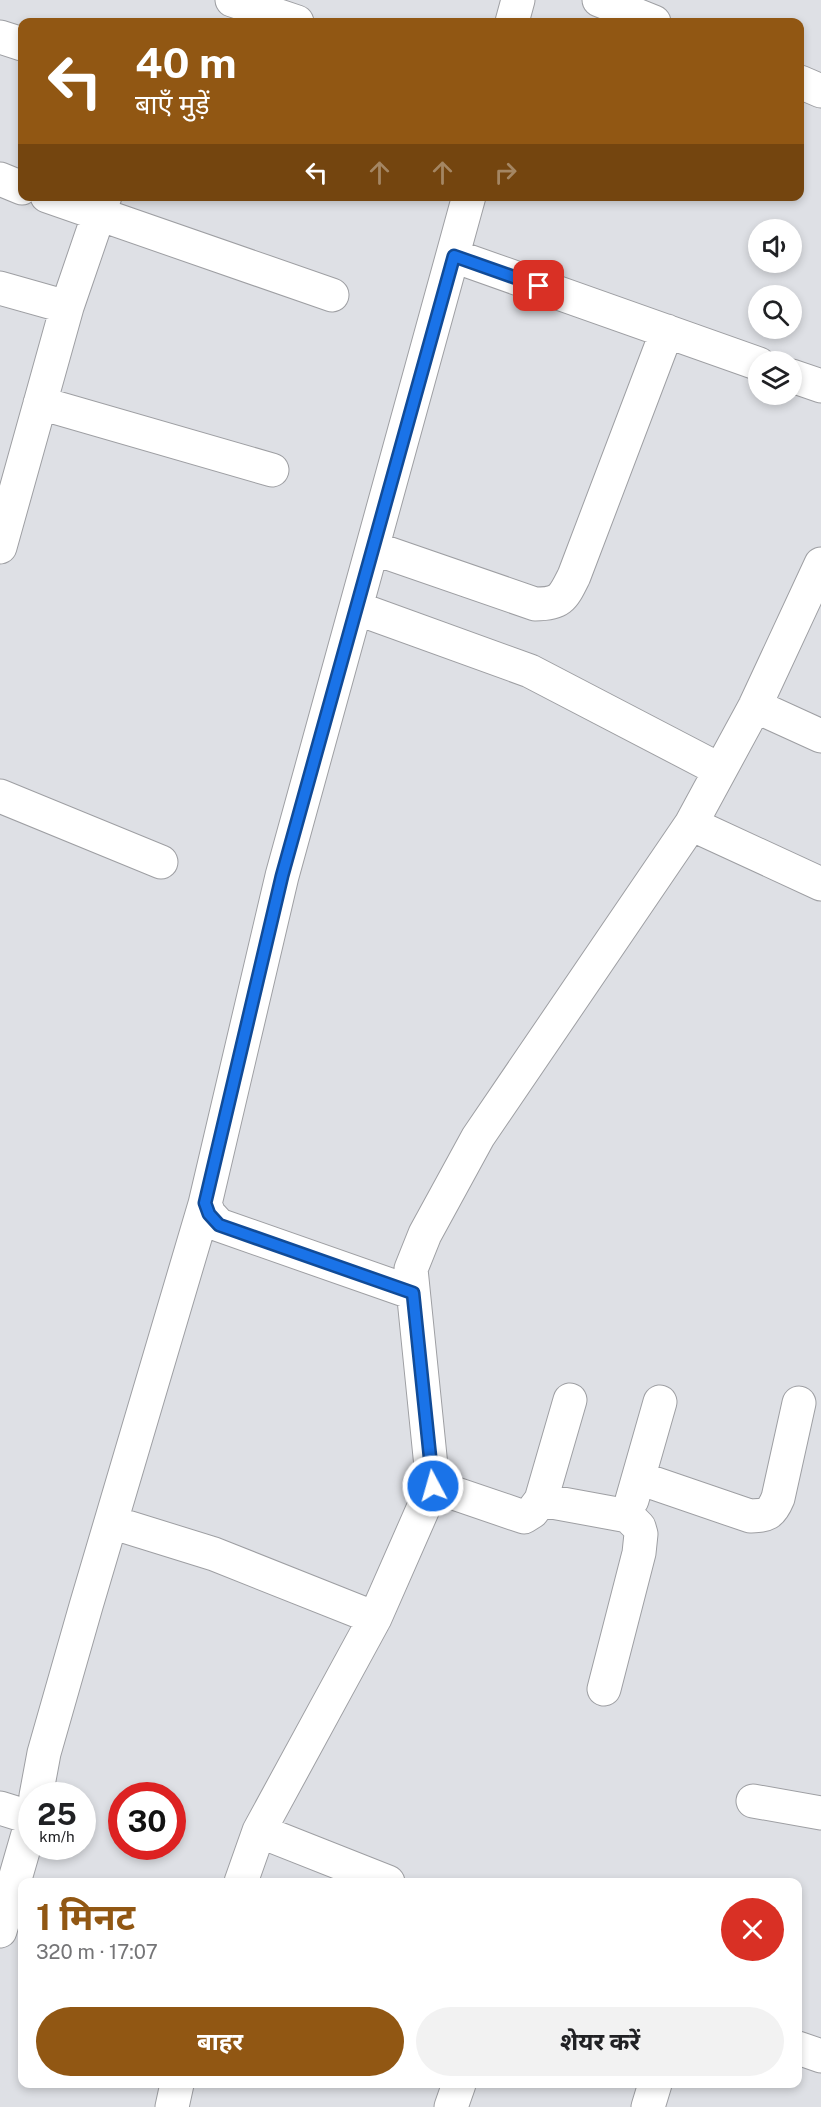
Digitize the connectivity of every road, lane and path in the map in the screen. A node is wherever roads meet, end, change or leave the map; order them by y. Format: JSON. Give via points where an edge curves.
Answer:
{"nodes":[{"id":1,"x":232,"y":0,"type":"edge"},
{"id":2,"x":518,"y":0,"type":"edge"},
{"id":3,"x":599,"y":0,"type":"edge"},
{"id":4,"x":285,"y":18,"type":"edge"},
{"id":5,"x":513,"y":18,"type":"edge"},
{"id":6,"x":644,"y":18,"type":"edge"},
{"id":7,"x":0,"y":37,"type":"edge"},
{"id":8,"x":18,"y":43,"type":"edge"},
{"id":9,"x":804,"y":84,"type":"edge"},
{"id":10,"x":821,"y":91,"type":"edge"},
{"id":11,"x":0,"y":179,"type":"edge"},
{"id":12,"x":18,"y":186,"type":"edge"},
{"id":13,"x":74,"y":201,"type":"edge"},
{"id":14,"x":468,"y":201,"type":"edge"},
{"id":15,"x":102,"y":206,"type":"edge"},
{"id":16,"x":454,"y":256,"type":"junction"},
{"id":17,"x":0,"y":288,"type":"edge"},
{"id":18,"x":332,"y":295,"type":"dead end"},
{"id":19,"x":67,"y":307,"type":"junction"},
{"id":20,"x":667,"y":331,"type":"junction"},
{"id":21,"x":748,"y":360,"type":"edge"},
{"id":22,"x":802,"y":379,"type":"edge"},
{"id":23,"x":821,"y":386,"type":"edge"},
{"id":24,"x":40,"y":403,"type":"junction"},
{"id":25,"x":272,"y":470,"type":"dead end"},
{"id":26,"x":2,"y":536,"type":"edge"},
{"id":27,"x":373,"y":548,"type":"junction"},
{"id":28,"x":821,"y":564,"type":"edge"},
{"id":29,"x":356,"y":609,"type":"junction"},
{"id":30,"x":755,"y":706,"type":"junction"},
{"id":31,"x":821,"y":736,"type":"edge"},
{"id":32,"x":720,"y":770,"type":"junction"},
{"id":33,"x":0,"y":796,"type":"edge"},
{"id":34,"x":691,"y":824,"type":"junction"},
{"id":35,"x":161,"y":862,"type":"dead end"},
{"id":36,"x":821,"y":884,"type":"edge"},
{"id":37,"x":205,"y":1203,"type":"junction"},
{"id":38,"x":413,"y":1293,"type":"junction"},
{"id":39,"x":570,"y":1400,"type":"dead end"},
{"id":40,"x":660,"y":1402,"type":"dead end"},
{"id":41,"x":798,"y":1403,"type":"dead end"},
{"id":42,"x":639,"y":1478,"type":"junction"},
{"id":43,"x":433,"y":1486,"type":"junction"},
{"id":44,"x":541,"y":1500,"type":"junction"},
{"id":45,"x":628,"y":1516,"type":"junction"},
{"id":46,"x":111,"y":1522,"type":"junction"},
{"id":47,"x":375,"y":1618,"type":"junction"},
{"id":48,"x":604,"y":1689,"type":"dead end"},
{"id":49,"x":39,"y":1782,"type":"edge"},
{"id":50,"x":753,"y":1802,"type":"dead end"},
{"id":51,"x":0,"y":1808,"type":"edge"},
{"id":52,"x":821,"y":1813,"type":"edge"},
{"id":53,"x":18,"y":1814,"type":"edge"},
{"id":54,"x":259,"y":1831,"type":"junction"},
{"id":55,"x":20,"y":1860,"type":"edge"},
{"id":56,"x":242,"y":1878,"type":"edge"},
{"id":57,"x":378,"y":1878,"type":"edge"},
{"id":58,"x":0,"y":1931,"type":"edge"},
{"id":59,"x":802,"y":2049,"type":"edge"},
{"id":60,"x":821,"y":2056,"type":"edge"},
{"id":61,"x":176,"y":2088,"type":"edge"},
{"id":62,"x":458,"y":2088,"type":"edge"},
{"id":63,"x":654,"y":2088,"type":"edge"},
{"id":64,"x":172,"y":2107,"type":"edge"},
{"id":65,"x":452,"y":2107,"type":"edge"},
{"id":66,"x":648,"y":2107,"type":"edge"}],
"edges":[{"from":1,"to":4,"type":"street"},
{"from":2,"to":5,"type":"street"},
{"from":3,"to":6,"type":"street"},
{"from":7,"to":8,"type":"street"},
{"from":9,"to":10,"type":"street"},
{"from":11,"to":12,"type":"street"},
{"from":13,"to":15,"type":"street"},
{"from":14,"to":16,"type":"street"},
{"from":15,"to":18,"type":"street"},
{"from":15,"to":19,"type":"street"},
{"from":16,"to":20,"type":"street"},
{"from":16,"to":27,"type":"street"},
{"from":17,"to":19,"type":"street"},
{"from":19,"to":24,"type":"street"},
{"from":20,"to":21,"type":"street"},
{"from":20,"to":27,"type":"street","via":[[563,597],[553,604],[535,604]]},
{"from":22,"to":23,"type":"street"},
{"from":24,"to":25,"type":"street"},
{"from":24,"to":26,"type":"street"},
{"from":27,"to":29,"type":"street"},
{"from":28,"to":30,"type":"street"},
{"from":29,"to":32,"type":"street","via":[[530,671]]},
{"from":29,"to":37,"type":"street","via":[[282,876]]},
{"from":30,"to":31,"type":"street"},
{"from":30,"to":32,"type":"street"},
{"from":32,"to":34,"type":"street"},
{"from":33,"to":35,"type":"street"},
{"from":34,"to":36,"type":"street"},
{"from":34,"to":38,"type":"street","via":[[478,1137],[425,1234],[411,1269]]},
{"from":37,"to":38,"type":"street","via":[[219,1225]]},
{"from":37,"to":46,"type":"street"},
{"from":38,"to":43,"type":"street"},
{"from":39,"to":44,"type":"street"},
{"from":40,"to":42,"type":"street"},
{"from":41,"to":42,"type":"street","via":[[778,1498],[774,1509],[766,1515],[750,1516]]},
{"from":42,"to":45,"type":"street"},
{"from":43,"to":44,"type":"street","via":[[524,1517]]},
{"from":43,"to":47,"type":"street"},
{"from":44,"to":45,"type":"street"},
{"from":45,"to":48,"type":"street","via":[[639,1527],[639,1553]]},
{"from":46,"to":47,"type":"street","via":[[214,1554]]},
{"from":46,"to":49,"type":"street"},
{"from":47,"to":54,"type":"street"},
{"from":50,"to":52,"type":"street"},
{"from":51,"to":53,"type":"street"},
{"from":54,"to":56,"type":"street"},
{"from":54,"to":57,"type":"street"},
{"from":55,"to":58,"type":"street"},
{"from":59,"to":60,"type":"street"},
{"from":61,"to":64,"type":"street"},
{"from":62,"to":65,"type":"street"},
{"from":63,"to":66,"type":"street"}]}
